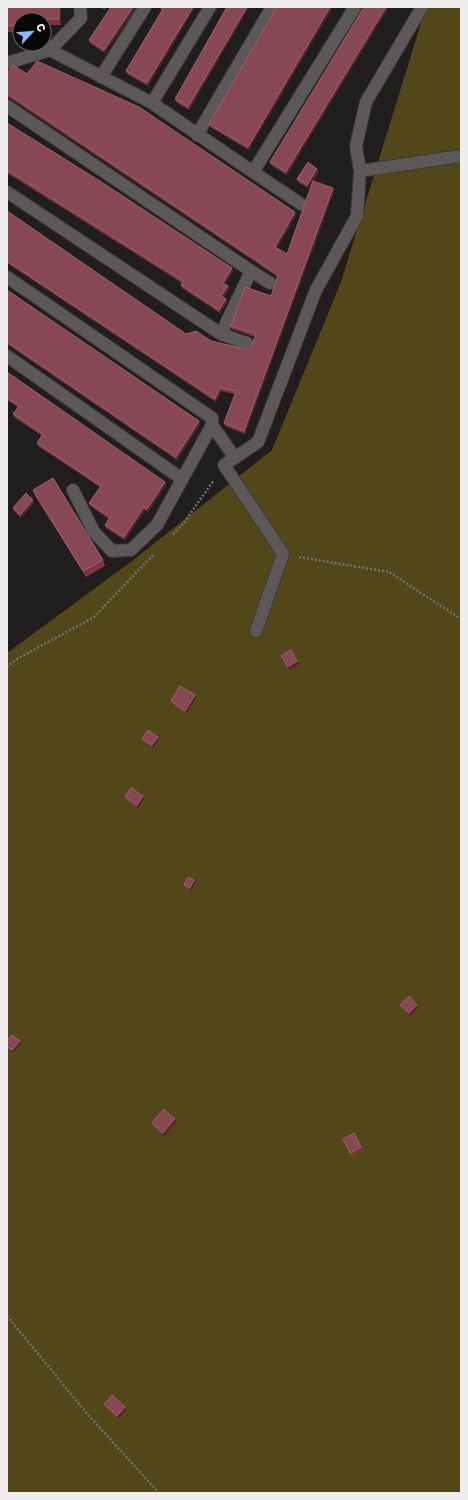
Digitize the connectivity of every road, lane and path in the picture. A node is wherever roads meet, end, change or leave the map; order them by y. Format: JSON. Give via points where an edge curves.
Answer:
{"nodes":[{"id":1,"x":80,"y":7,"type":"edge"},
{"id":2,"x":146,"y":7,"type":"edge"},
{"id":3,"x":210,"y":7,"type":"edge"},
{"id":4,"x":272,"y":7,"type":"edge"},
{"id":5,"x":355,"y":7,"type":"edge"},
{"id":6,"x":422,"y":7,"type":"edge"},
{"id":7,"x":52,"y":48,"type":"edge"},
{"id":8,"x":52,"y":51,"type":"edge"},
{"id":9,"x":43,"y":52,"type":"edge"},
{"id":10,"x":7,"y":63,"type":"edge"},
{"id":11,"x":101,"y":77,"type":"junction"},
{"id":12,"x":152,"y":103,"type":"junction"},
{"id":13,"x":7,"y":106,"type":"edge"},
{"id":14,"x":197,"y":135,"type":"junction"},
{"id":15,"x":461,"y":156,"type":"edge"},
{"id":16,"x":360,"y":171,"type":"junction"},
{"id":17,"x":253,"y":172,"type":"junction"},
{"id":18,"x":7,"y":192,"type":"edge"},
{"id":19,"x":301,"y":204,"type":"dead end"},
{"id":20,"x":251,"y":271,"type":"junction"},
{"id":21,"x":7,"y":277,"type":"edge"},
{"id":22,"x":270,"y":283,"type":"dead end"},
{"id":23,"x":221,"y":334,"type":"junction"},
{"id":24,"x":247,"y":343,"type":"dead end"},
{"id":25,"x":7,"y":356,"type":"edge"},
{"id":26,"x":212,"y":425,"type":"junction"},
{"id":27,"x":229,"y":462,"type":"junction"},
{"id":28,"x":182,"y":479,"type":"junction"},
{"id":29,"x":73,"y":490,"type":"dead end"},
{"id":30,"x":172,"y":535,"type":"dead end"},
{"id":31,"x":157,"y":551,"type":"dead end"},
{"id":32,"x":283,"y":554,"type":"junction"},
{"id":33,"x":461,"y":619,"type":"edge"},
{"id":34,"x":256,"y":631,"type":"dead end"},
{"id":35,"x":7,"y":666,"type":"edge"},
{"id":36,"x":7,"y":1316,"type":"edge"},
{"id":37,"x":160,"y":1493,"type":"edge"}],
"edges":[{"from":1,"to":7,"type":"lane","via":[[80,18]]},
{"from":2,"to":11,"type":"lane"},
{"from":3,"to":12,"type":"lane"},
{"from":4,"to":14,"type":"lane"},
{"from":5,"to":17,"type":"lane"},
{"from":6,"to":16,"type":"lane","via":[[366,102],[356,146]]},
{"from":8,"to":11,"type":"lane"},
{"from":9,"to":10,"type":"lane"},
{"from":11,"to":12,"type":"lane"},
{"from":12,"to":14,"type":"lane"},
{"from":13,"to":20,"type":"lane"},
{"from":14,"to":17,"type":"lane"},
{"from":15,"to":16,"type":"lane"},
{"from":16,"to":27,"type":"lane","via":[[357,216],[316,290],[258,442]]},
{"from":17,"to":19,"type":"lane"},
{"from":18,"to":23,"type":"lane"},
{"from":20,"to":22,"type":"lane"},
{"from":20,"to":23,"type":"lane"},
{"from":21,"to":26,"type":"lane","via":[[212,418]]},
{"from":23,"to":24,"type":"lane"},
{"from":25,"to":28,"type":"lane"},
{"from":26,"to":27,"type":"lane"},
{"from":26,"to":28,"type":"lane"},
{"from":27,"to":30,"type":"path"},
{"from":27,"to":32,"type":"lane"},
{"from":28,"to":29,"type":"lane","via":[[157,525],[131,550],[112,551],[94,532]]},
{"from":31,"to":35,"type":"path","via":[[94,617]]},
{"from":32,"to":33,"type":"path","via":[[389,572]]},
{"from":32,"to":34,"type":"lane"},
{"from":36,"to":37,"type":"path","via":[[89,1416]]}]}
